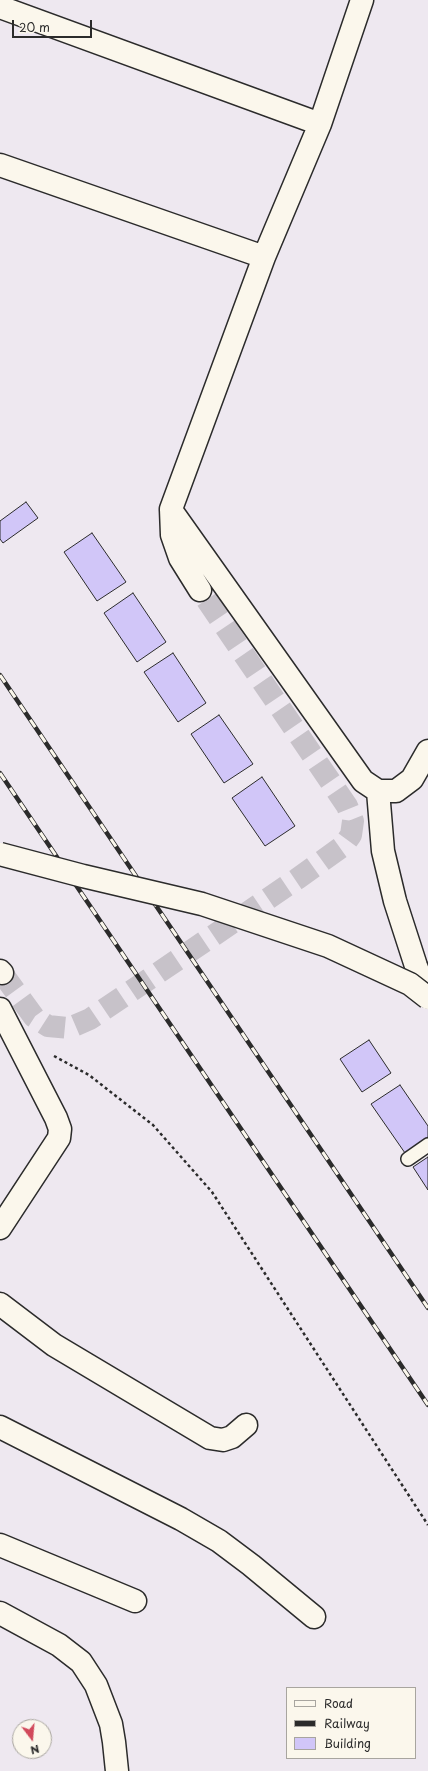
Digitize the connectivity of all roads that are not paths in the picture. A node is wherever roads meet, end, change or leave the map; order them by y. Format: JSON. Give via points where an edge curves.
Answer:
{"nodes":[{"id":1,"x":362,"y":0,"type":"edge"},
{"id":2,"x":0,"y":7,"type":"edge"},
{"id":3,"x":320,"y":124,"type":"junction"},
{"id":4,"x":0,"y":164,"type":"edge"},
{"id":5,"x":264,"y":257,"type":"junction"},
{"id":6,"x":171,"y":509,"type":"junction"},
{"id":7,"x":200,"y":590,"type":"tunnel mouth"},
{"id":8,"x":428,"y":751,"type":"edge"},
{"id":9,"x":378,"y":791,"type":"junction"},
{"id":10,"x":0,"y":854,"type":"edge"},
{"id":11,"x":428,"y":997,"type":"edge"},
{"id":12,"x":0,"y":1009,"type":"edge"},
{"id":13,"x":428,"y":1145,"type":"edge"},
{"id":14,"x":408,"y":1159,"type":"dead end"},
{"id":15,"x":0,"y":1228,"type":"edge"},
{"id":16,"x":0,"y":1304,"type":"edge"},
{"id":17,"x":246,"y":1425,"type":"dead end"},
{"id":18,"x":0,"y":1427,"type":"edge"},
{"id":19,"x":0,"y":1545,"type":"edge"},
{"id":20,"x":135,"y":1601,"type":"dead end"},
{"id":21,"x":0,"y":1613,"type":"edge"},
{"id":22,"x":314,"y":1617,"type":"dead end"},
{"id":23,"x":117,"y":1771,"type":"edge"}],
"edges":[{"from":1,"to":3,"type":"street"},
{"from":2,"to":3,"type":"street"},
{"from":3,"to":5,"type":"street"},
{"from":4,"to":5,"type":"street"},
{"from":5,"to":6,"type":"street"},
{"from":6,"to":7,"type":"street","via":[[172,535],[180,558]]},
{"from":6,"to":9,"type":"street","via":[[363,781]]},
{"from":8,"to":9,"type":"street","via":[[412,778],[396,791]]},
{"from":9,"to":11,"type":"street","via":[[383,851],[416,966]]},
{"from":10,"to":11,"type":"street","bridge":true,"via":[[202,904],[321,944],[410,984]]},
{"from":12,"to":15,"type":"street","via":[[60,1129],[59,1138]]},
{"from":13,"to":14,"type":"lane"},
{"from":16,"to":17,"type":"street","via":[[54,1345],[210,1438],[232,1438]]},
{"from":18,"to":22,"type":"street","via":[[219,1541]]},
{"from":19,"to":20,"type":"street"},
{"from":21,"to":23,"type":"street","via":[[59,1645],[82,1662],[96,1685],[111,1724]]}]}
